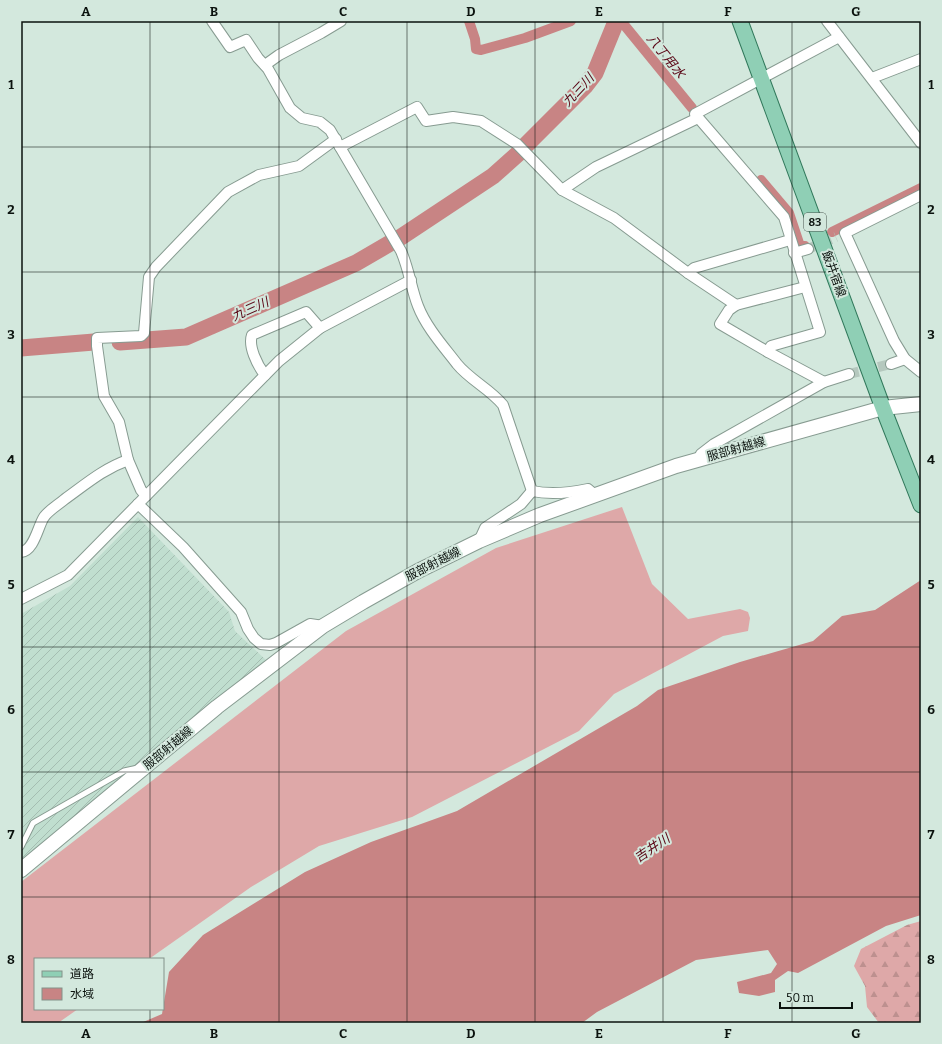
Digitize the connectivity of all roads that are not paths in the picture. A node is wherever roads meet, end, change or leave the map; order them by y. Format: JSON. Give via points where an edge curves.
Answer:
{"nodes":[{"id":1,"x":212,"y":21,"type":"edge"},
{"id":2,"x":341,"y":21,"type":"edge"},
{"id":3,"x":740,"y":21,"type":"edge"},
{"id":4,"x":827,"y":21,"type":"edge"},
{"id":5,"x":839,"y":37,"type":"junction"},
{"id":6,"x":921,"y":60,"type":"edge"},
{"id":7,"x":265,"y":65,"type":"junction"},
{"id":8,"x":762,"y":77,"type":"junction"},
{"id":9,"x":872,"y":78,"type":"junction"},
{"id":10,"x":698,"y":118,"type":"junction"},
{"id":11,"x":338,"y":143,"type":"junction"},
{"id":12,"x":921,"y":143,"type":"edge"},
{"id":13,"x":562,"y":190,"type":"junction"},
{"id":14,"x":921,"y":195,"type":"edge"},
{"id":15,"x":790,"y":240,"type":"junction"},
{"id":16,"x":808,"y":249,"type":"tunnel mouth"},
{"id":17,"x":794,"y":253,"type":"junction"},
{"id":18,"x":688,"y":273,"type":"junction"},
{"id":19,"x":411,"y":280,"type":"junction"},
{"id":20,"x":805,"y":287,"type":"junction"},
{"id":21,"x":736,"y":305,"type":"junction"},
{"id":22,"x":320,"y":328,"type":"junction"},
{"id":23,"x":768,"y":352,"type":"junction"},
{"id":24,"x":905,"y":359,"type":"junction"},
{"id":25,"x":891,"y":364,"type":"tunnel mouth"},
{"id":26,"x":921,"y":372,"type":"edge"},
{"id":27,"x":850,"y":374,"type":"tunnel mouth"},
{"id":28,"x":265,"y":375,"type":"junction"},
{"id":29,"x":824,"y":382,"type":"junction"},
{"id":30,"x":921,"y":404,"type":"edge"},
{"id":31,"x":883,"y":408,"type":"junction"},
{"id":32,"x":128,"y":460,"type":"junction"},
{"id":33,"x":698,"y":460,"type":"junction"},
{"id":34,"x":532,"y":491,"type":"junction"},
{"id":35,"x":595,"y":494,"type":"junction"},
{"id":36,"x":146,"y":496,"type":"junction"},
{"id":37,"x":138,"y":504,"type":"junction"},
{"id":38,"x":921,"y":505,"type":"edge"},
{"id":39,"x":479,"y":541,"type":"junction"},
{"id":40,"x":21,"y":552,"type":"edge"},
{"id":41,"x":21,"y":599,"type":"edge"},
{"id":42,"x":323,"y":626,"type":"junction"},
{"id":43,"x":147,"y":766,"type":"junction"},
{"id":44,"x":21,"y":847,"type":"edge"},
{"id":45,"x":21,"y":870,"type":"edge"}],
"edges":[{"from":1,"to":7,"type":"street","via":[[230,47],[246,40]]},
{"from":2,"to":7,"type":"street","via":[[278,54]]},
{"from":3,"to":8,"type":"main road","name":"飯井宿線","number":"83"},
{"from":4,"to":5,"type":"street"},
{"from":5,"to":8,"type":"street"},
{"from":5,"to":9,"type":"street"},
{"from":6,"to":9,"type":"street"},
{"from":7,"to":11,"type":"street","via":[[290,108],[302,118],[326,126]]},
{"from":8,"to":10,"type":"street","via":[[695,114]]},
{"from":8,"to":31,"type":"main road","name":"飯井宿線","number":"83"},
{"from":9,"to":12,"type":"street"},
{"from":10,"to":13,"type":"street","via":[[596,168]]},
{"from":10,"to":15,"type":"street","via":[[781,212]]},
{"from":11,"to":13,"type":"street","via":[[417,107],[426,121],[453,118],[481,121],[517,144]]},
{"from":11,"to":19,"type":"street","via":[[401,251]]},
{"from":11,"to":32,"type":"street","via":[[299,166],[259,175],[228,192],[149,277],[144,333],[141,336],[98,338],[96,346],[104,396],[119,422]]},
{"from":13,"to":18,"type":"street","via":[[614,218]]},
{"from":14,"to":24,"type":"street","via":[[840,235]]},
{"from":15,"to":17,"type":"street"},
{"from":15,"to":18,"type":"street","via":[[694,268]]},
{"from":16,"to":17,"type":"street"},
{"from":17,"to":20,"type":"street"},
{"from":18,"to":21,"type":"street"},
{"from":19,"to":22,"type":"street"},
{"from":19,"to":34,"type":"street","via":[[418,307],[444,347],[459,366],[503,405]]},
{"from":20,"to":21,"type":"street"},
{"from":20,"to":23,"type":"street","via":[[820,332],[771,346]]},
{"from":21,"to":23,"type":"street","via":[[729,310],[720,324]]},
{"from":22,"to":28,"type":"street"},
{"from":22,"to":28,"type":"street","via":[[306,312],[252,335],[250,341],[259,368]]},
{"from":23,"to":29,"type":"street"},
{"from":24,"to":25,"type":"street"},
{"from":24,"to":26,"type":"street"},
{"from":27,"to":29,"type":"street"},
{"from":28,"to":36,"type":"street"},
{"from":29,"to":33,"type":"street","via":[[714,444],[701,454]]},
{"from":30,"to":31,"type":"main road","name":"服部射越線"},
{"from":31,"to":33,"type":"main road","name":"服部射越線"},
{"from":31,"to":38,"type":"main road","name":"飯井宿線","number":"83"},
{"from":32,"to":36,"type":"street"},
{"from":32,"to":40,"type":"street","via":[[101,472],[52,510],[44,517],[30,546]]},
{"from":33,"to":35,"type":"main road","name":"服部射越線"},
{"from":34,"to":35,"type":"street","via":[[547,494],[588,489]]},
{"from":34,"to":39,"type":"street","via":[[521,504],[485,528]]},
{"from":35,"to":39,"type":"main road","name":"服部射越線"},
{"from":36,"to":37,"type":"street"},
{"from":37,"to":41,"type":"street","via":[[68,575]]},
{"from":37,"to":42,"type":"street","via":[[183,547],[241,612],[254,638],[261,644],[276,643],[310,624]]},
{"from":39,"to":42,"type":"main road","name":"服部射越線","via":[[418,571]]},
{"from":42,"to":43,"type":"main road","name":"服部射越線","via":[[217,707]]},
{"from":43,"to":44,"type":"lane","via":[[124,771],[33,823]]},
{"from":43,"to":45,"type":"main road","name":"服部射越線"}]}
